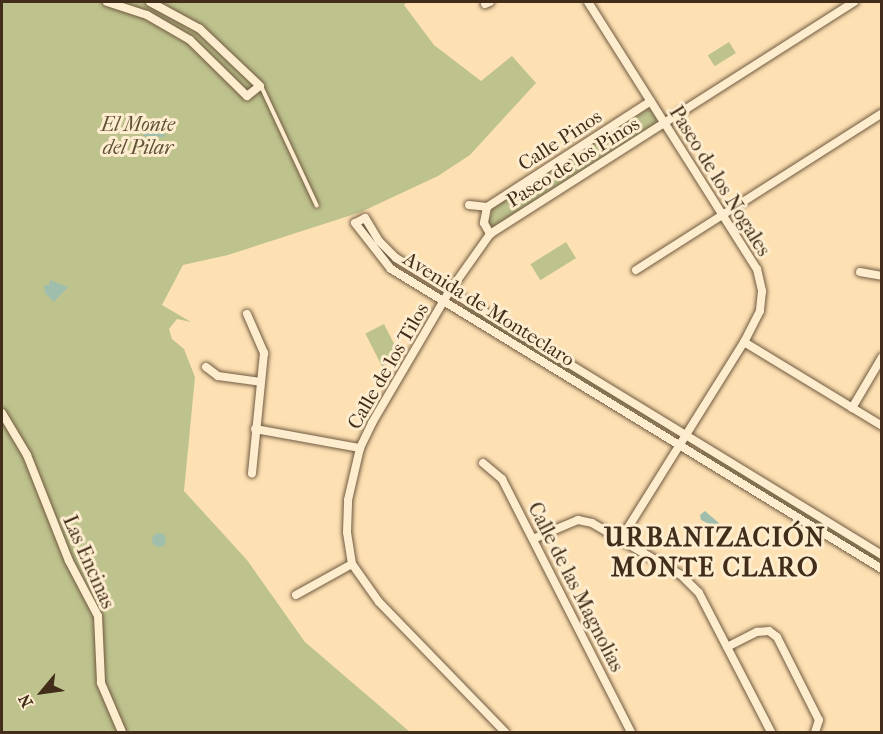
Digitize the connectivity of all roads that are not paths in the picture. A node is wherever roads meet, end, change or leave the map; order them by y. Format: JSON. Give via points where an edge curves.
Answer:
{"nodes":[{"id":1,"x":107,"y":2,"type":"edge"},
{"id":2,"x":150,"y":2,"type":"edge"},
{"id":3,"x":588,"y":2,"type":"edge"},
{"id":4,"x":854,"y":2,"type":"edge"},
{"id":5,"x":260,"y":86,"type":"junction"},
{"id":6,"x":651,"y":101,"type":"junction"},
{"id":7,"x":882,"y":113,"type":"edge"},
{"id":8,"x":665,"y":124,"type":"junction"},
{"id":9,"x":469,"y":205,"type":"dead end"},
{"id":10,"x":317,"y":206,"type":"dead end"},
{"id":11,"x":487,"y":207,"type":"junction"},
{"id":12,"x":722,"y":214,"type":"junction"},
{"id":13,"x":490,"y":234,"type":"junction"},
{"id":14,"x":636,"y":270,"type":"dead end"},
{"id":15,"x":860,"y":272,"type":"dead end"},
{"id":16,"x":882,"y":276,"type":"edge"},
{"id":17,"x":449,"y":292,"type":"junction"},
{"id":18,"x":444,"y":301,"type":"junction"},
{"id":19,"x":247,"y":314,"type":"dead end"},
{"id":20,"x":744,"y":342,"type":"junction"},
{"id":21,"x":882,"y":357,"type":"edge"},
{"id":22,"x":206,"y":367,"type":"dead end"},
{"id":23,"x":261,"y":382,"type":"junction"},
{"id":24,"x":852,"y":408,"type":"junction"},
{"id":25,"x":2,"y":413,"type":"edge"},
{"id":26,"x":882,"y":426,"type":"edge"},
{"id":27,"x":255,"y":429,"type":"junction"},
{"id":28,"x":685,"y":436,"type":"junction"},
{"id":29,"x":680,"y":446,"type":"junction"},
{"id":30,"x":360,"y":448,"type":"junction"},
{"id":31,"x":483,"y":463,"type":"dead end"},
{"id":32,"x":252,"y":473,"type":"dead end"},
{"id":33,"x":533,"y":539,"type":"junction"},
{"id":34,"x":621,"y":539,"type":"junction"},
{"id":35,"x":882,"y":555,"type":"edge"},
{"id":36,"x":352,"y":564,"type":"junction"},
{"id":37,"x":882,"y":569,"type":"edge"},
{"id":38,"x":296,"y":595,"type":"dead end"},
{"id":39,"x":727,"y":647,"type":"junction"},
{"id":40,"x":122,"y":732,"type":"edge"},
{"id":41,"x":505,"y":732,"type":"edge"},
{"id":42,"x":631,"y":732,"type":"edge"},
{"id":43,"x":771,"y":732,"type":"edge"},
{"id":44,"x":815,"y":732,"type":"edge"}],
"edges":[{"from":1,"to":5,"type":"street","via":[[147,15],[190,40],[248,96]]},
{"from":2,"to":5,"type":"street","via":[[200,29]]},
{"from":3,"to":6,"type":"street","name":"Paseo de los Nogales"},
{"from":4,"to":8,"type":"street","name":"Paseo de los Pinos"},
{"from":5,"to":10,"type":"lane"},
{"from":6,"to":8,"type":"street","name":"Paseo de los Nogales"},
{"from":6,"to":11,"type":"street","name":"Calle Pinos"},
{"from":7,"to":12,"type":"street"},
{"from":8,"to":12,"type":"street","name":"Paseo de los Nogales"},
{"from":8,"to":13,"type":"street","name":"Paseo de los Pinos"},
{"from":9,"to":11,"type":"street"},
{"from":11,"to":13,"type":"street","via":[[484,223]]},
{"from":12,"to":14,"type":"street"},
{"from":12,"to":20,"type":"street","name":"Paseo de los Nogales","via":[[757,269],[762,291],[760,311]]},
{"from":13,"to":17,"type":"street","name":"Paseo de los Pinos"},
{"from":15,"to":16,"type":"street"},
{"from":17,"to":18,"type":"street","name":"Calle de los Tilos"},
{"from":17,"to":18,"type":"street","name":"Avenida de Monteclaro","via":[[396,258],[365,218],[355,223],[391,269]]},
{"from":17,"to":28,"type":"street","name":"Avenida de Monteclaro"},
{"from":18,"to":29,"type":"street","name":"Avenida de Monteclaro"},
{"from":18,"to":30,"type":"street","name":"Calle de los Tilos"},
{"from":19,"to":23,"type":"street","via":[[264,353]]},
{"from":20,"to":24,"type":"street"},
{"from":20,"to":28,"type":"street","name":"Paseo de los Nogales"},
{"from":21,"to":24,"type":"street"},
{"from":22,"to":23,"type":"street","via":[[218,376]]},
{"from":23,"to":27,"type":"street"},
{"from":24,"to":26,"type":"street"},
{"from":25,"to":40,"type":"street","name":"Las Encinas","via":[[27,455],[69,561],[98,616],[101,684]]},
{"from":27,"to":30,"type":"street"},
{"from":27,"to":32,"type":"street"},
{"from":28,"to":29,"type":"street","name":"Paseo de los Nogales"},
{"from":28,"to":35,"type":"street","name":"Avenida de Monteclaro"},
{"from":29,"to":34,"type":"street","name":"Paseo de los Nogales"},
{"from":29,"to":37,"type":"street","name":"Avenida de Monteclaro"},
{"from":30,"to":36,"type":"street","name":"Calle de los Tilos","via":[[348,500]]},
{"from":31,"to":33,"type":"street","name":"Calle de las Magnolias","via":[[502,479]]},
{"from":33,"to":34,"type":"street","via":[[578,520]]},
{"from":33,"to":42,"type":"street","name":"Calle de las Magnolias"},
{"from":34,"to":39,"type":"street","via":[[681,575],[699,593]]},
{"from":36,"to":38,"type":"street"},
{"from":36,"to":41,"type":"street","name":"Calle de los Tilos","via":[[379,602]]},
{"from":39,"to":43,"type":"street"},
{"from":39,"to":44,"type":"street","via":[[757,632],[769,631],[777,637],[819,720]]}]}
